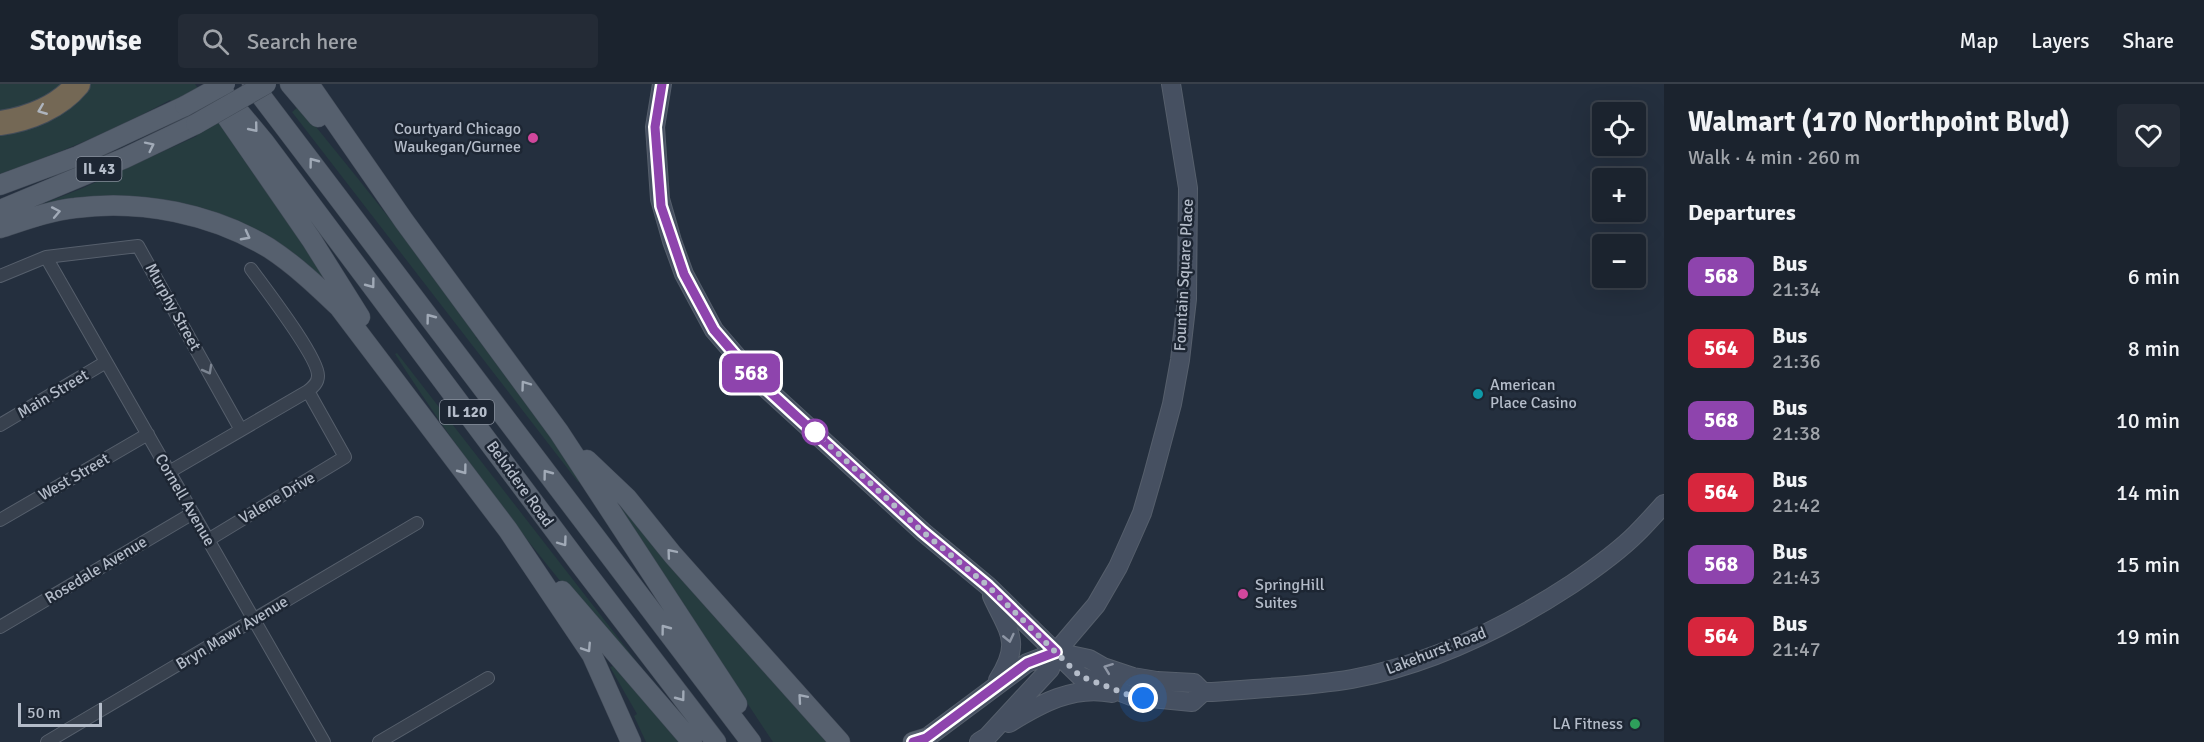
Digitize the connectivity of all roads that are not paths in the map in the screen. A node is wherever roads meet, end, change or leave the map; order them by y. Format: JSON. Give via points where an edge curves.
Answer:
{"nodes":[{"id":1,"x":78,"y":84,"type":"edge"},
{"id":2,"x":204,"y":84,"type":"edge"},
{"id":3,"x":216,"y":84,"type":"edge"},
{"id":4,"x":225,"y":84,"type":"edge"},
{"id":5,"x":252,"y":84,"type":"edge"},
{"id":6,"x":266,"y":84,"type":"edge"},
{"id":7,"x":290,"y":84,"type":"edge"},
{"id":8,"x":309,"y":84,"type":"edge"},
{"id":9,"x":662,"y":84,"type":"edge"},
{"id":10,"x":1171,"y":84,"type":"edge"},
{"id":11,"x":0,"y":123,"type":"edge"},
{"id":12,"x":0,"y":185,"type":"edge"},
{"id":13,"x":0,"y":210,"type":"edge"},
{"id":14,"x":404,"y":221,"type":"junction"},
{"id":15,"x":0,"y":228,"type":"edge"},
{"id":16,"x":46,"y":257,"type":"junction"},
{"id":17,"x":251,"y":270,"type":"dead end"},
{"id":18,"x":0,"y":276,"type":"edge"},
{"id":19,"x":106,"y":362,"type":"junction"},
{"id":20,"x":308,"y":391,"type":"junction"},
{"id":21,"x":428,"y":423,"type":"junction"},
{"id":22,"x":0,"y":425,"type":"edge"},
{"id":23,"x":242,"y":430,"type":"junction"},
{"id":24,"x":560,"y":432,"type":"junction"},
{"id":25,"x":148,"y":434,"type":"junction"},
{"id":26,"x":169,"y":472,"type":"junction"},
{"id":27,"x":1664,"y":504,"type":"edge"},
{"id":28,"x":193,"y":513,"type":"junction"},
{"id":29,"x":0,"y":520,"type":"edge"},
{"id":30,"x":417,"y":523,"type":"dead end"},
{"id":31,"x":508,"y":530,"type":"junction"},
{"id":32,"x":208,"y":540,"type":"junction"},
{"id":33,"x":988,"y":586,"type":"junction"},
{"id":34,"x":254,"y":620,"type":"junction"},
{"id":35,"x":0,"y":627,"type":"edge"},
{"id":36,"x":1056,"y":652,"type":"junction"},
{"id":37,"x":488,"y":678,"type":"dead end"},
{"id":38,"x":993,"y":689,"type":"junction"},
{"id":39,"x":1203,"y":692,"type":"junction"},
{"id":40,"x":1131,"y":696,"type":"junction"},
{"id":41,"x":983,"y":739,"type":"edge"},
{"id":42,"x":920,"y":741,"type":"edge"},
{"id":43,"x":47,"y":742,"type":"edge"},
{"id":44,"x":324,"y":742,"type":"edge"},
{"id":45,"x":379,"y":742,"type":"edge"},
{"id":46,"x":631,"y":742,"type":"edge"},
{"id":47,"x":692,"y":742,"type":"edge"},
{"id":48,"x":716,"y":742,"type":"edge"},
{"id":49,"x":752,"y":742,"type":"edge"},
{"id":50,"x":762,"y":742,"type":"edge"},
{"id":51,"x":840,"y":742,"type":"edge"}],
"edges":[{"from":1,"to":11,"type":"highway","one_way":true,"via":[[55,105],[16,121]]},
{"from":2,"to":21,"type":"main road","via":[[311,239]]},
{"from":3,"to":48,"type":"main road","name":"Belvidere Road","number":"IL 120","one_way":true,"via":[[266,143]]},
{"from":4,"to":12,"type":"main road","number":"IL 43","bridge":true,"via":[[78,156]]},
{"from":49,"to":5,"type":"main road","name":"Belvidere Road","number":"IL 120","one_way":true},
{"from":13,"to":6,"type":"main road","number":"IL 43","one_way":true,"bridge":true,"via":[[125,159]]},
{"from":7,"to":14,"type":"main road"},
{"from":8,"to":14,"type":"main road"},
{"from":9,"to":33,"type":"street","via":[[655,127],[661,206],[684,274],[714,330],[758,381]]},
{"from":10,"to":36,"type":"street","name":"Fountain Square Place","via":[[1188,188],[1186,299],[1172,404],[1142,513],[1118,567],[1096,605]]},
{"from":24,"to":14,"type":"main road","one_way":true},
{"from":15,"to":21,"type":"main road","one_way":true,"via":[[43,214],[114,206],[187,214],[231,229],[269,249],[310,278],[339,307]]},
{"from":16,"to":18,"type":"street","name":"Murphy Street"},
{"from":16,"to":19,"type":"street","name":"Cornell Avenue"},
{"from":16,"to":23,"type":"street","name":"Murphy Street","one_way":true,"via":[[138,246]]},
{"from":17,"to":20,"type":"street","via":[[316,365],[318,376]]},
{"from":19,"to":22,"type":"street","name":"Main Street"},
{"from":19,"to":25,"type":"street","name":"Cornell Avenue"},
{"from":20,"to":23,"type":"street"},
{"from":20,"to":32,"type":"street","name":"Valene Drive","via":[[345,456]]},
{"from":21,"to":31,"type":"main road","one_way":true},
{"from":23,"to":26,"type":"street"},
{"from":24,"to":50,"type":"main road"},
{"from":51,"to":24,"type":"main road","one_way":true,"via":[[627,498]]},
{"from":25,"to":26,"type":"street","name":"Cornell Avenue"},
{"from":25,"to":29,"type":"street","name":"West Street"},
{"from":26,"to":28,"type":"street","name":"Cornell Avenue"},
{"from":27,"to":39,"type":"street","name":"Lakehurst Road","via":[[1635,535],[1557,594],[1442,653],[1352,679],[1296,687]]},
{"from":28,"to":32,"type":"street","name":"Cornell Avenue"},
{"from":28,"to":35,"type":"street","name":"Rosedale Avenue"},
{"from":30,"to":34,"type":"street","name":"Bryn Mawr Avenue"},
{"from":31,"to":46,"type":"main road","one_way":true,"via":[[592,655]]},
{"from":31,"to":47,"type":"main road"},
{"from":32,"to":34,"type":"street","name":"Cornell Avenue"},
{"from":33,"to":36,"type":"street"},
{"from":33,"to":38,"type":"street","one_way":true,"via":[[1012,640],[1010,662]]},
{"from":34,"to":43,"type":"street","name":"Bryn Mawr Avenue"},
{"from":34,"to":44,"type":"street","name":"Cornell Avenue"},
{"from":36,"to":38,"type":"street","via":[[1027,663]]},
{"from":39,"to":36,"type":"street","name":"Lakehurst Road","one_way":true,"via":[[1194,683],[1133,677],[1089,659]]},
{"from":36,"to":40,"type":"street","name":"Lakehurst Road","via":[[1080,676]]},
{"from":36,"to":41,"type":"street","name":"Fountain Square Place","via":[[1050,669]]},
{"from":37,"to":45,"type":"street"},
{"from":38,"to":42,"type":"street"},
{"from":39,"to":40,"type":"street","name":"Lakehurst Road","via":[[1192,702]]},
{"from":40,"to":41,"type":"street","via":[[1101,691],[1054,698]]}]}
